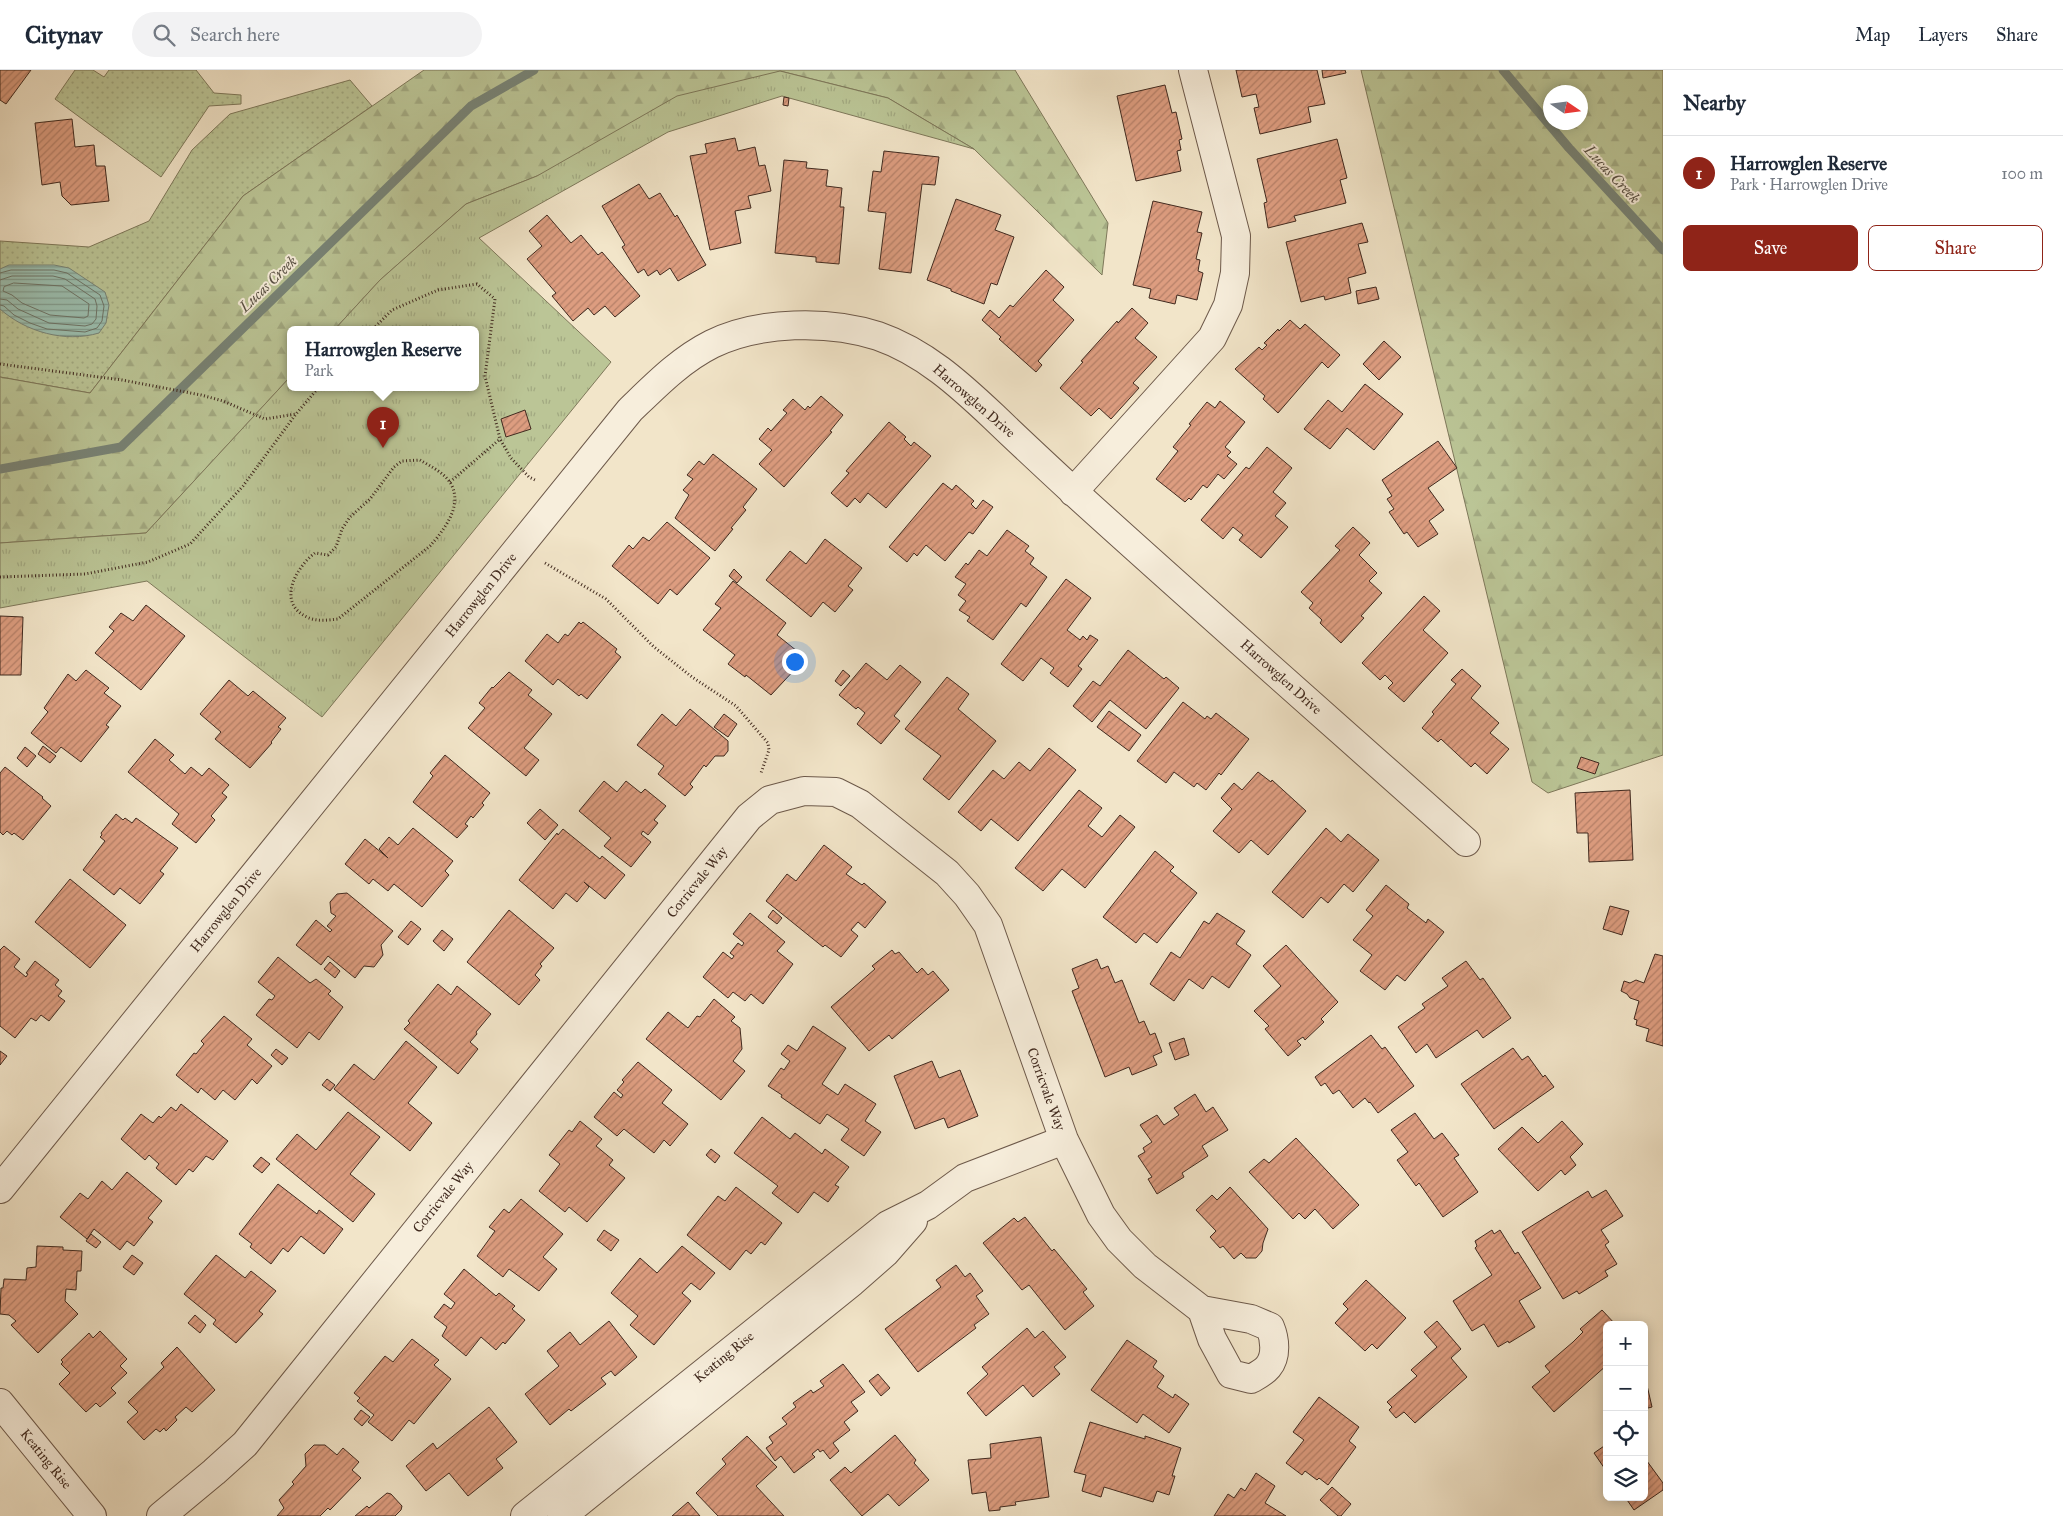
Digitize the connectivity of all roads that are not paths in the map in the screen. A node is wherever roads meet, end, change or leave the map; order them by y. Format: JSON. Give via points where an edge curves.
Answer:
{"nodes":[{"id":1,"x":1193,"y":70,"type":"edge"},
{"id":2,"x":1073,"y":492,"type":"junction"},
{"id":3,"x":1466,"y":842,"type":"dead end"},
{"id":4,"x":1064,"y":1140,"type":"junction"},
{"id":5,"x":0,"y":1189,"type":"edge"},
{"id":6,"x":928,"y":1205,"type":"junction"},
{"id":7,"x":1202,"y":1310,"type":"dead end"},
{"id":8,"x":0,"y":1403,"type":"edge"},
{"id":9,"x":92,"y":1516,"type":"edge"},
{"id":10,"x":161,"y":1516,"type":"edge"},
{"id":11,"x":525,"y":1516,"type":"edge"},
{"id":12,"x":562,"y":1516,"type":"edge"}],
"edges":[{"from":1,"to":2,"type":"street","via":[[1236,236],[1235,272],[1228,305],[1212,338]]},
{"from":2,"to":3,"type":"street","name":"Harrowglen Drive"},
{"from":2,"to":5,"type":"street","name":"Harrowglen Drive","via":[[952,378],[917,354],[877,336],[838,328],[793,325],[754,330],[713,344],[672,369],[630,410]]},
{"from":4,"to":6,"type":"street","name":"Keating Rise","via":[[964,1178]]},
{"from":4,"to":7,"type":"street","name":"Corricvale Way","via":[[1101,1215],[1119,1240],[1145,1266]]},
{"from":4,"to":10,"type":"street","name":"Corricvale Way","via":[[988,925],[968,895],[947,873],[860,804],[836,792],[804,791],[770,800],[749,816],[245,1444]]},
{"from":6,"to":11,"type":"street","name":"Keating Rise","via":[[888,1225]]},
{"from":6,"to":12,"type":"street","name":"Keating Rise","via":[[885,1253],[852,1282]]},
{"from":8,"to":9,"type":"street","name":"Keating Rise"}]}
